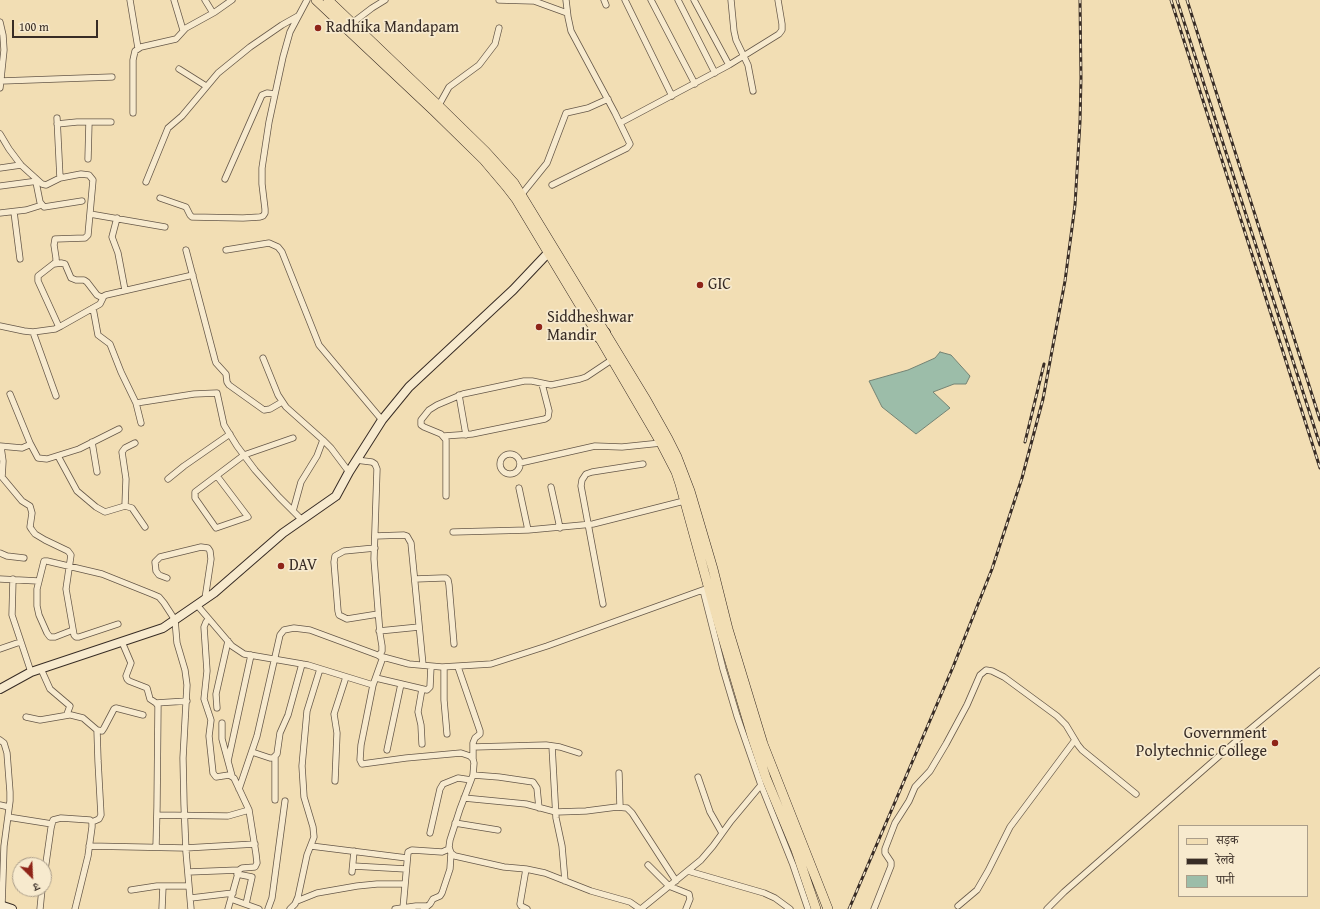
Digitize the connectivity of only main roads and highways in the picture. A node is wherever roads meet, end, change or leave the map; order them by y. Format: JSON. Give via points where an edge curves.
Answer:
{"nodes":[{"id":1,"x":316,"y":0,"type":"edge"},
{"id":2,"x":328,"y":0,"type":"edge"},
{"id":3,"x":349,"y":25,"type":"junction"},
{"id":4,"x":602,"y":335,"type":"junction"},
{"id":5,"x":710,"y":588,"type":"junction"},
{"id":6,"x":717,"y":602,"type":"junction"},
{"id":7,"x":816,"y":909,"type":"edge"},
{"id":8,"x":828,"y":909,"type":"edge"}],
"edges":[{"from":1,"to":3,"type":"main road"},
{"from":2,"to":3,"type":"main road"},
{"from":3,"to":4,"type":"main road","via":[[484,160],[506,186]]},
{"from":3,"to":4,"type":"main road","via":[[439,105],[506,174],[522,194]]},
{"from":4,"to":5,"type":"main road","via":[[676,472]]},
{"from":4,"to":5,"type":"main road","via":[[645,398],[677,457],[692,498]]},
{"from":5,"to":6,"type":"main road"},
{"from":6,"to":7,"type":"main road","via":[[752,736]]},
{"from":6,"to":8,"type":"main road","via":[[728,629],[763,744]]}]}
